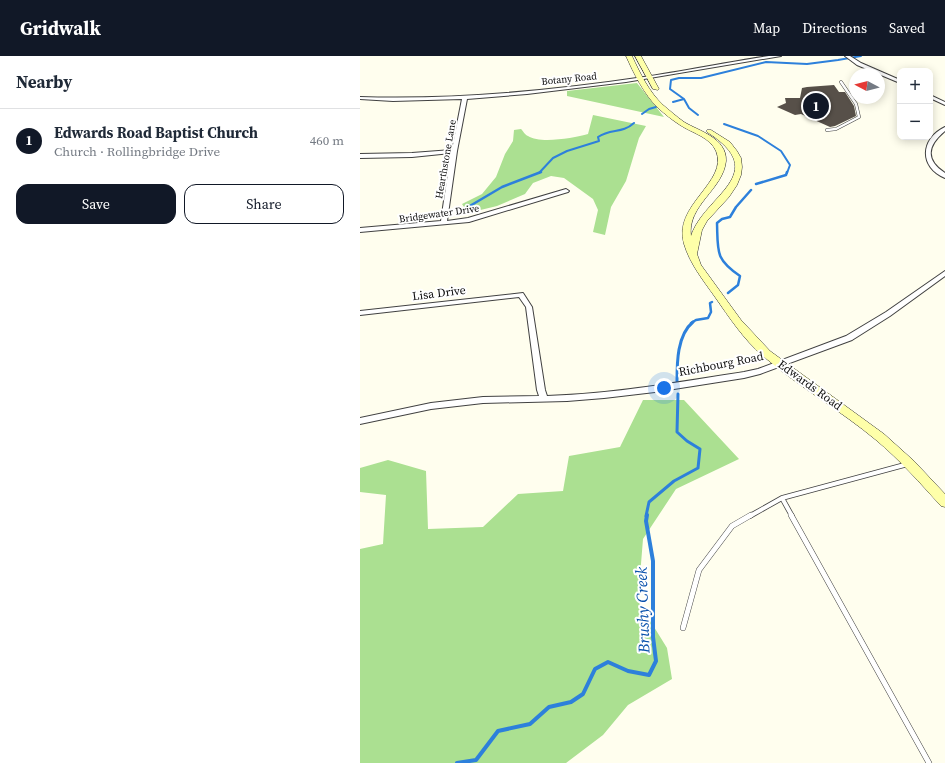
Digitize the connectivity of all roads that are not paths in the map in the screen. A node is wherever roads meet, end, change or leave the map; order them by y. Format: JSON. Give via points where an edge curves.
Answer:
{"nodes":[{"id":1,"x":629,"y":56,"type":"edge"},
{"id":2,"x":638,"y":56,"type":"edge"},
{"id":3,"x":779,"y":56,"type":"edge"},
{"id":4,"x":847,"y":56,"type":"edge"},
{"id":5,"x":766,"y":57,"type":"edge"},
{"id":6,"x":649,"y":77,"type":"junction"},
{"id":7,"x":640,"y":79,"type":"junction"},
{"id":8,"x":897,"y":81,"type":"edge"},
{"id":9,"x":841,"y":82,"type":"dead end"},
{"id":10,"x":360,"y":98,"type":"edge"},
{"id":11,"x":465,"y":98,"type":"junction"},
{"id":12,"x":933,"y":98,"type":"edge"},
{"id":13,"x":945,"y":104,"type":"edge"},
{"id":14,"x":945,"y":129,"type":"edge"},
{"id":15,"x":827,"y":130,"type":"dead end"},
{"id":16,"x":454,"y":151,"type":"junction"},
{"id":17,"x":360,"y":156,"type":"edge"},
{"id":18,"x":945,"y":176,"type":"edge"},
{"id":19,"x":566,"y":191,"type":"dead end"},
{"id":20,"x":444,"y":223,"type":"junction"},
{"id":21,"x":360,"y":230,"type":"edge"},
{"id":22,"x":693,"y":254,"type":"junction"},
{"id":23,"x":945,"y":273,"type":"edge"},
{"id":24,"x":360,"y":313,"type":"edge"},
{"id":25,"x":780,"y":364,"type":"junction"},
{"id":26,"x":544,"y":398,"type":"junction"},
{"id":27,"x":360,"y":421,"type":"edge"},
{"id":28,"x":910,"y":464,"type":"junction"},
{"id":29,"x":782,"y":498,"type":"junction"},
{"id":30,"x":945,"y":502,"type":"edge"},
{"id":31,"x":683,"y":628,"type":"dead end"},
{"id":32,"x":929,"y":763,"type":"edge"}],
"edges":[{"from":1,"to":7,"type":"street","name":"Edwards Road"},
{"from":2,"to":6,"type":"street"},
{"from":3,"to":5,"type":"street","name":"Botany Road"},
{"from":4,"to":8,"type":"street"},
{"from":5,"to":6,"type":"street","name":"Botany Road"},
{"from":6,"to":7,"type":"street","name":"Botany Road"},
{"from":6,"to":22,"type":"street","via":[[658,93],[687,120],[725,141],[738,158],[735,178],[727,194],[700,224],[693,245]]},
{"from":7,"to":11,"type":"street","name":"Botany Road"},
{"from":7,"to":22,"type":"street","name":"Edwards Road","via":[[659,104],[681,123],[712,140],[720,151],[722,160],[718,176],[692,211],[688,221],[686,234]]},
{"from":9,"to":15,"type":"lane","via":[[856,104],[859,117]]},
{"from":10,"to":11,"type":"street","name":"Botany Road"},
{"from":11,"to":16,"type":"street","name":"Hearthstone Lane"},
{"from":12,"to":13,"type":"street"},
{"from":14,"to":18,"type":"street","via":[[930,144],[928,158],[934,168]]},
{"from":16,"to":17,"type":"street"},
{"from":16,"to":20,"type":"street","name":"Hearthstone Lane"},
{"from":19,"to":20,"type":"street","name":"Bridgewater Drive","via":[[484,216]]},
{"from":20,"to":21,"type":"street","name":"Bridgewater Drive"},
{"from":22,"to":25,"type":"street","name":"Edwards Road","via":[[697,266],[738,322],[766,353]]},
{"from":23,"to":25,"type":"street","name":"Richbourg Road","via":[[849,338]]},
{"from":24,"to":26,"type":"street","name":"Lisa Drive","via":[[521,295],[529,307]]},
{"from":25,"to":26,"type":"street","name":"Richbourg Road","via":[[744,375],[654,389]]},
{"from":25,"to":28,"type":"street","name":"Edwards Road","via":[[880,437]]},
{"from":26,"to":27,"type":"street","name":"Richbourg Road","via":[[482,400],[405,411]]},
{"from":28,"to":29,"type":"lane"},
{"from":28,"to":30,"type":"street","name":"Edwards Road"},
{"from":29,"to":31,"type":"lane","via":[[732,526],[699,570]]},
{"from":29,"to":32,"type":"lane"}]}
